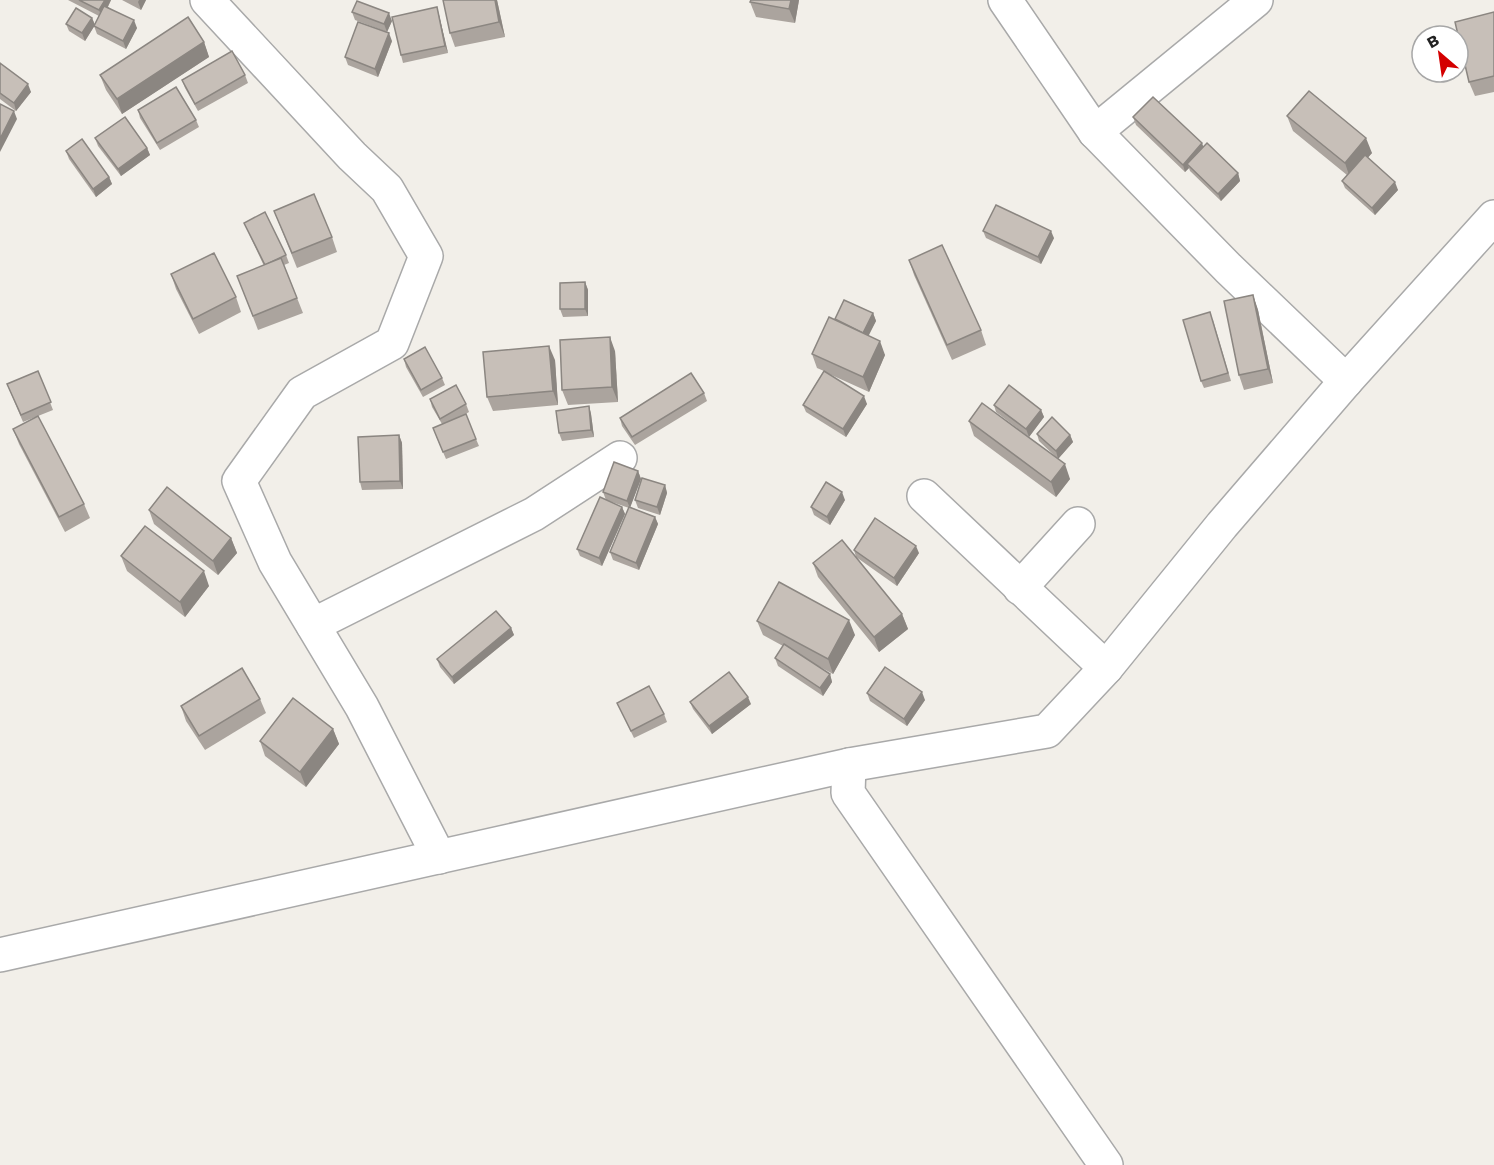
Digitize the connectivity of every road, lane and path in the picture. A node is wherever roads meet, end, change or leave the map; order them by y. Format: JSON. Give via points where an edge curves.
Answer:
{"nodes":[{"id":1,"x":207,"y":0,"type":"edge"},
{"id":2,"x":1005,"y":0,"type":"edge"},
{"id":3,"x":1256,"y":0,"type":"edge"},
{"id":4,"x":1095,"y":132,"type":"junction"},
{"id":5,"x":1494,"y":217,"type":"edge"},
{"id":6,"x":1346,"y":381,"type":"junction"},
{"id":7,"x":620,"y":458,"type":"dead end"},
{"id":8,"x":924,"y":496,"type":"dead end"},
{"id":9,"x":1078,"y":524,"type":"dead end"},
{"id":10,"x":1020,"y":588,"type":"junction"},
{"id":11,"x":313,"y":625,"type":"junction"},
{"id":12,"x":1106,"y":668,"type":"junction"},
{"id":13,"x":849,"y":765,"type":"junction"},
{"id":14,"x":439,"y":857,"type":"junction"},
{"id":15,"x":0,"y":955,"type":"edge"},
{"id":16,"x":1106,"y":1165,"type":"edge"}],
"edges":[{"from":1,"to":11,"type":"street","via":[[387,189],[426,256],[392,343],[302,393],[239,481],[275,562]]},
{"from":2,"to":4,"type":"street"},
{"from":3,"to":4,"type":"street"},
{"from":4,"to":6,"type":"street"},
{"from":5,"to":6,"type":"street"},
{"from":6,"to":12,"type":"street"},
{"from":7,"to":11,"type":"street","via":[[534,514]]},
{"from":8,"to":10,"type":"street"},
{"from":9,"to":10,"type":"street"},
{"from":10,"to":12,"type":"street"},
{"from":11,"to":14,"type":"street","via":[[362,707]]},
{"from":12,"to":13,"type":"street","via":[[1047,731]]},
{"from":13,"to":14,"type":"street"},
{"from":13,"to":16,"type":"street","via":[[849,793]]},
{"from":14,"to":15,"type":"street"}]}
